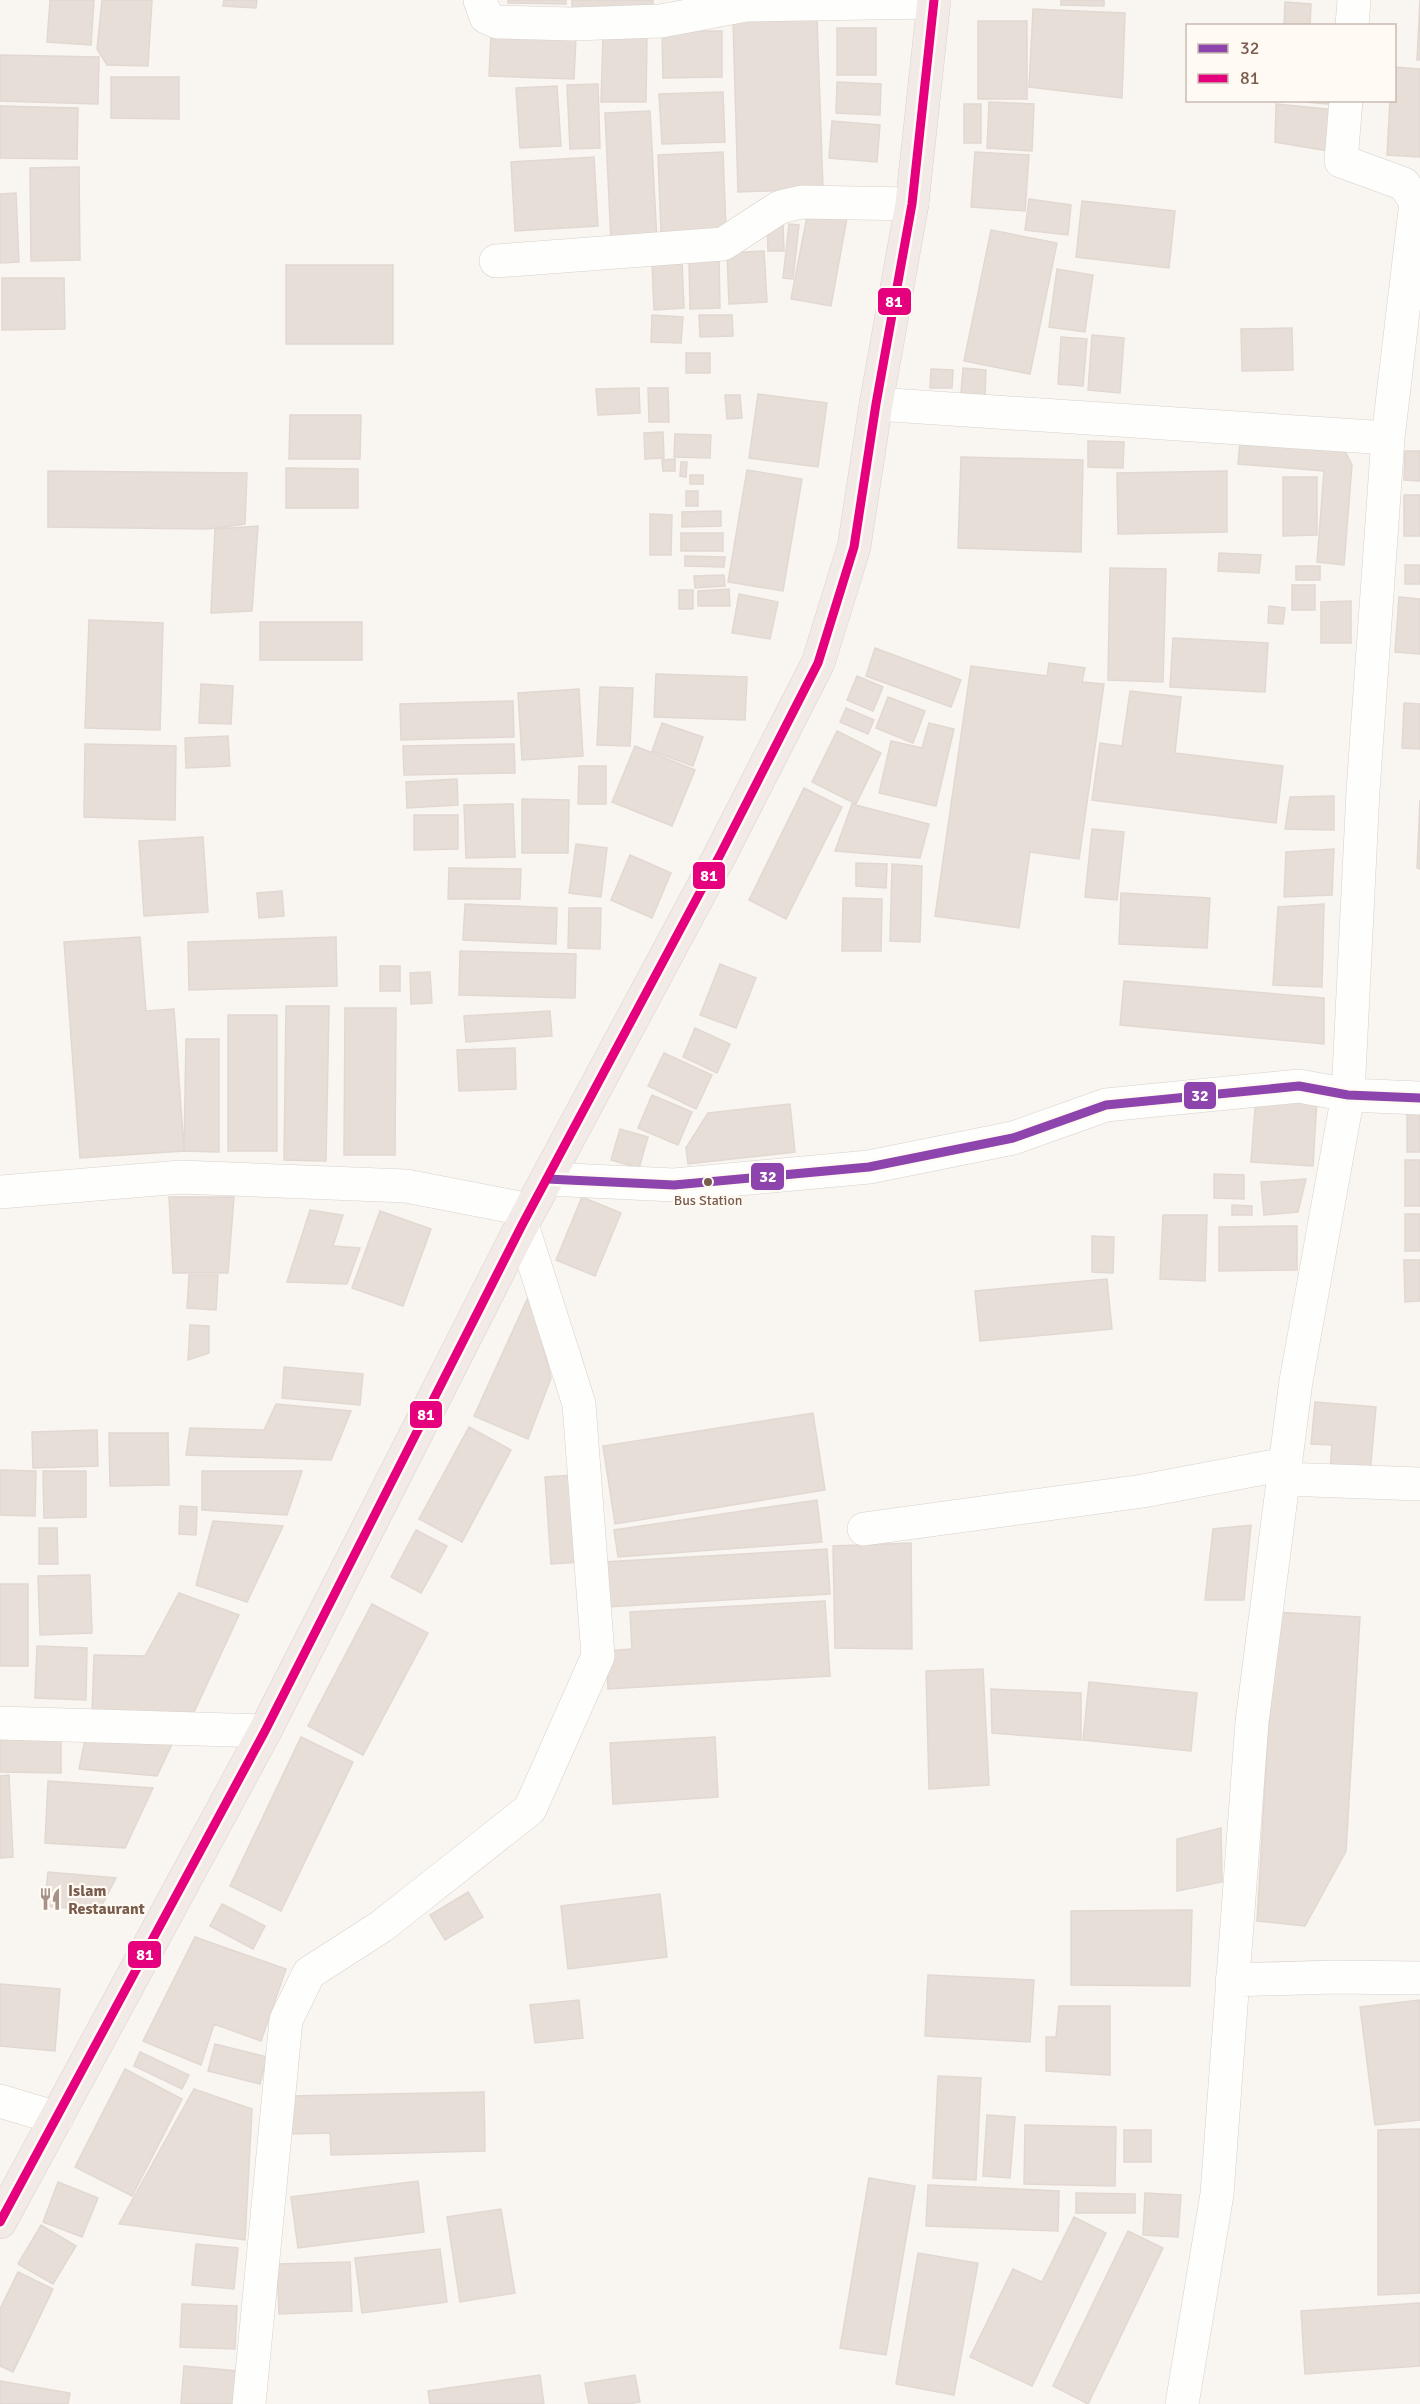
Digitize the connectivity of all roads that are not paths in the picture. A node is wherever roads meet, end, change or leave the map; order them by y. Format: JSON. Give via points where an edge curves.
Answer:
{"nodes":[{"id":1,"x":480,"y":0,"type":"edge"},
{"id":2,"x":1354,"y":0,"type":"edge"},
{"id":3,"x":934,"y":1,"type":"edge"},
{"id":4,"x":1352,"y":24,"type":"edge"},
{"id":5,"x":1346,"y":102,"type":"edge"},
{"id":6,"x":912,"y":204,"type":"junction"},
{"id":7,"x":496,"y":261,"type":"dead end"},
{"id":8,"x":876,"y":404,"type":"junction"},
{"id":9,"x":1388,"y":438,"type":"junction"},
{"id":10,"x":1348,"y":1095,"type":"junction"},
{"id":11,"x":1420,"y":1098,"type":"edge"},
{"id":12,"x":547,"y":1179,"type":"junction"},
{"id":13,"x":0,"y":1192,"type":"edge"},
{"id":14,"x":526,"y":1217,"type":"junction"},
{"id":15,"x":1284,"y":1471,"type":"junction"},
{"id":16,"x":1420,"y":1484,"type":"edge"},
{"id":17,"x":864,"y":1529,"type":"dead end"},
{"id":18,"x":0,"y":1723,"type":"edge"},
{"id":19,"x":265,"y":1731,"type":"junction"},
{"id":20,"x":1420,"y":1978,"type":"edge"},
{"id":21,"x":1232,"y":1980,"type":"junction"},
{"id":22,"x":0,"y":2101,"type":"edge"},
{"id":23,"x":57,"y":2118,"type":"junction"},
{"id":24,"x":0,"y":2222,"type":"edge"},
{"id":25,"x":249,"y":2404,"type":"edge"},
{"id":26,"x":1182,"y":2404,"type":"edge"}],
"edges":[{"from":1,"to":3,"type":"street","via":[[486,17],[497,22],[572,24],[661,21],[746,5]]},
{"from":2,"to":4,"type":"street"},
{"from":3,"to":6,"type":"highway"},
{"from":5,"to":9,"type":"street","via":[[1341,161],[1404,184],[1416,202]]},
{"from":6,"to":7,"type":"street","via":[[802,202],[780,207],[723,244]]},
{"from":6,"to":8,"type":"highway"},
{"from":8,"to":9,"type":"street"},
{"from":8,"to":12,"type":"highway","via":[[854,547],[818,663]]},
{"from":9,"to":10,"type":"street","via":[[1363,791]]},
{"from":10,"to":11,"type":"street"},
{"from":10,"to":12,"type":"street","via":[[1299,1086],[1106,1105],[1014,1138],[869,1167],[674,1185]]},
{"from":10,"to":15,"type":"street","via":[[1296,1381]]},
{"from":12,"to":14,"type":"highway"},
{"from":13,"to":14,"type":"street","via":[[180,1177],[406,1186]]},
{"from":14,"to":19,"type":"highway"},
{"from":14,"to":25,"type":"street","via":[[579,1404],[598,1656],[530,1809],[382,1926],[309,1973],[286,2020]]},
{"from":15,"to":16,"type":"street"},
{"from":15,"to":17,"type":"street"},
{"from":15,"to":21,"type":"street","via":[[1252,1722]]},
{"from":18,"to":19,"type":"street"},
{"from":19,"to":23,"type":"highway"},
{"from":20,"to":21,"type":"street"},
{"from":21,"to":26,"type":"street","via":[[1217,2194]]},
{"from":22,"to":23,"type":"street"},
{"from":23,"to":24,"type":"highway"}]}
